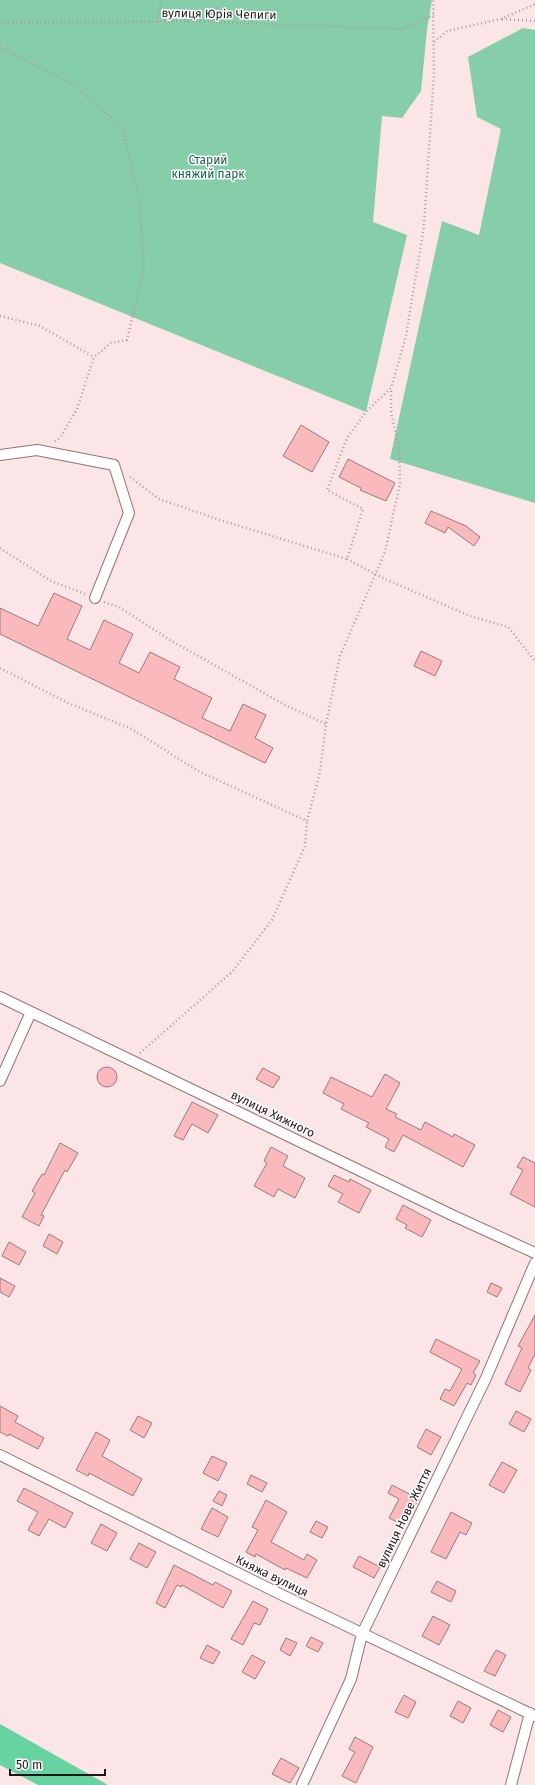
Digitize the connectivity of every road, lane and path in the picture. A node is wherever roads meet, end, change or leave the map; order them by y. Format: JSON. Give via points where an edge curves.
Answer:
{"nodes":[{"id":1,"x":161,"y":0,"type":"edge"},
{"id":2,"x":433,"y":0,"type":"edge"},
{"id":3,"x":535,"y":4,"type":"edge"},
{"id":4,"x":434,"y":15,"type":"junction"},
{"id":5,"x":501,"y":19,"type":"junction"},
{"id":6,"x":535,"y":21,"type":"edge"},
{"id":7,"x":158,"y":22,"type":"junction"},
{"id":8,"x":0,"y":23,"type":"edge"},
{"id":9,"x":434,"y":42,"type":"junction"},
{"id":10,"x":0,"y":47,"type":"edge"},
{"id":11,"x":0,"y":316,"type":"edge"},
{"id":12,"x":94,"y":357,"type":"junction"},
{"id":13,"x":391,"y":388,"type":"junction"},
{"id":14,"x":37,"y":450,"type":"junction"},
{"id":15,"x":0,"y":455,"type":"edge"},
{"id":16,"x":114,"y":465,"type":"junction"},
{"id":17,"x":0,"y":548,"type":"edge"},
{"id":18,"x":347,"y":559,"type":"junction"},
{"id":19,"x":375,"y":574,"type":"junction"},
{"id":20,"x":95,"y":598,"type":"junction"},
{"id":21,"x":535,"y":661,"type":"edge"},
{"id":22,"x":0,"y":668,"type":"edge"},
{"id":23,"x":326,"y":724,"type":"junction"},
{"id":24,"x":307,"y":821,"type":"junction"},
{"id":25,"x":0,"y":997,"type":"edge"},
{"id":26,"x":31,"y":1012,"type":"junction"},
{"id":27,"x":132,"y":1060,"type":"junction"},
{"id":28,"x":0,"y":1081,"type":"edge"},
{"id":29,"x":535,"y":1253,"type":"edge"},
{"id":30,"x":535,"y":1263,"type":"edge"},
{"id":31,"x":0,"y":1455,"type":"edge"},
{"id":32,"x":362,"y":1634,"type":"junction"},
{"id":33,"x":532,"y":1714,"type":"edge"},
{"id":34,"x":302,"y":1785,"type":"edge"},
{"id":35,"x":511,"y":1785,"type":"edge"}],
"edges":[{"from":1,"to":7,"type":"path"},
{"from":2,"to":4,"type":"path"},
{"from":3,"to":5,"type":"path"},
{"from":4,"to":7,"type":"path","name":"вулиця Юрія Чепиги","via":[[402,29]]},
{"from":4,"to":9,"type":"path"},
{"from":5,"to":6,"type":"path"},
{"from":5,"to":9,"type":"path","via":[[447,31]]},
{"from":7,"to":8,"type":"path","name":"вулиця Юрія Чепиги"},
{"from":9,"to":13,"type":"path","via":[[424,226],[406,336]]},
{"from":10,"to":12,"type":"path","via":[[71,83],[122,127],[139,197],[144,268],[127,340],[111,343]]},
{"from":11,"to":12,"type":"path","via":[[40,326]]},
{"from":12,"to":14,"type":"path","via":[[77,409],[60,438]]},
{"from":13,"to":18,"type":"path","via":[[366,412],[348,438],[327,490],[363,509]]},
{"from":13,"to":19,"type":"path","via":[[391,412],[399,448],[400,482],[385,552]]},
{"from":14,"to":15,"type":"street"},
{"from":14,"to":16,"type":"street"},
{"from":16,"to":18,"type":"path","via":[[160,499]]},
{"from":16,"to":20,"type":"street","via":[[129,513]]},
{"from":17,"to":20,"type":"path","via":[[52,581]]},
{"from":18,"to":19,"type":"path"},
{"from":19,"to":21,"type":"path","via":[[470,616],[508,627]]},
{"from":19,"to":23,"type":"path","via":[[361,612],[340,656]]},
{"from":20,"to":23,"type":"path","via":[[118,607],[170,640],[285,705]]},
{"from":22,"to":24,"type":"path","via":[[68,703],[132,729],[196,770]]},
{"from":23,"to":24,"type":"path","via":[[320,772]]},
{"from":24,"to":27,"type":"path","via":[[305,846],[272,920],[232,972]]},
{"from":25,"to":26,"type":"street","name":"вулиця Хижного"},
{"from":26,"to":27,"type":"street","name":"вулиця Хижного"},
{"from":26,"to":28,"type":"street"},
{"from":27,"to":29,"type":"street","name":"вулиця Хижного"},
{"from":30,"to":32,"type":"street","name":"вулиця Нове Життя","via":[[486,1378]]},
{"from":31,"to":32,"type":"street","name":"Княжа вулиця"},
{"from":32,"to":33,"type":"street","name":"Княжа вулиця"},
{"from":32,"to":34,"type":"street","name":"вулиця Нове Життя","via":[[351,1679]]},
{"from":33,"to":35,"type":"street"}]}
